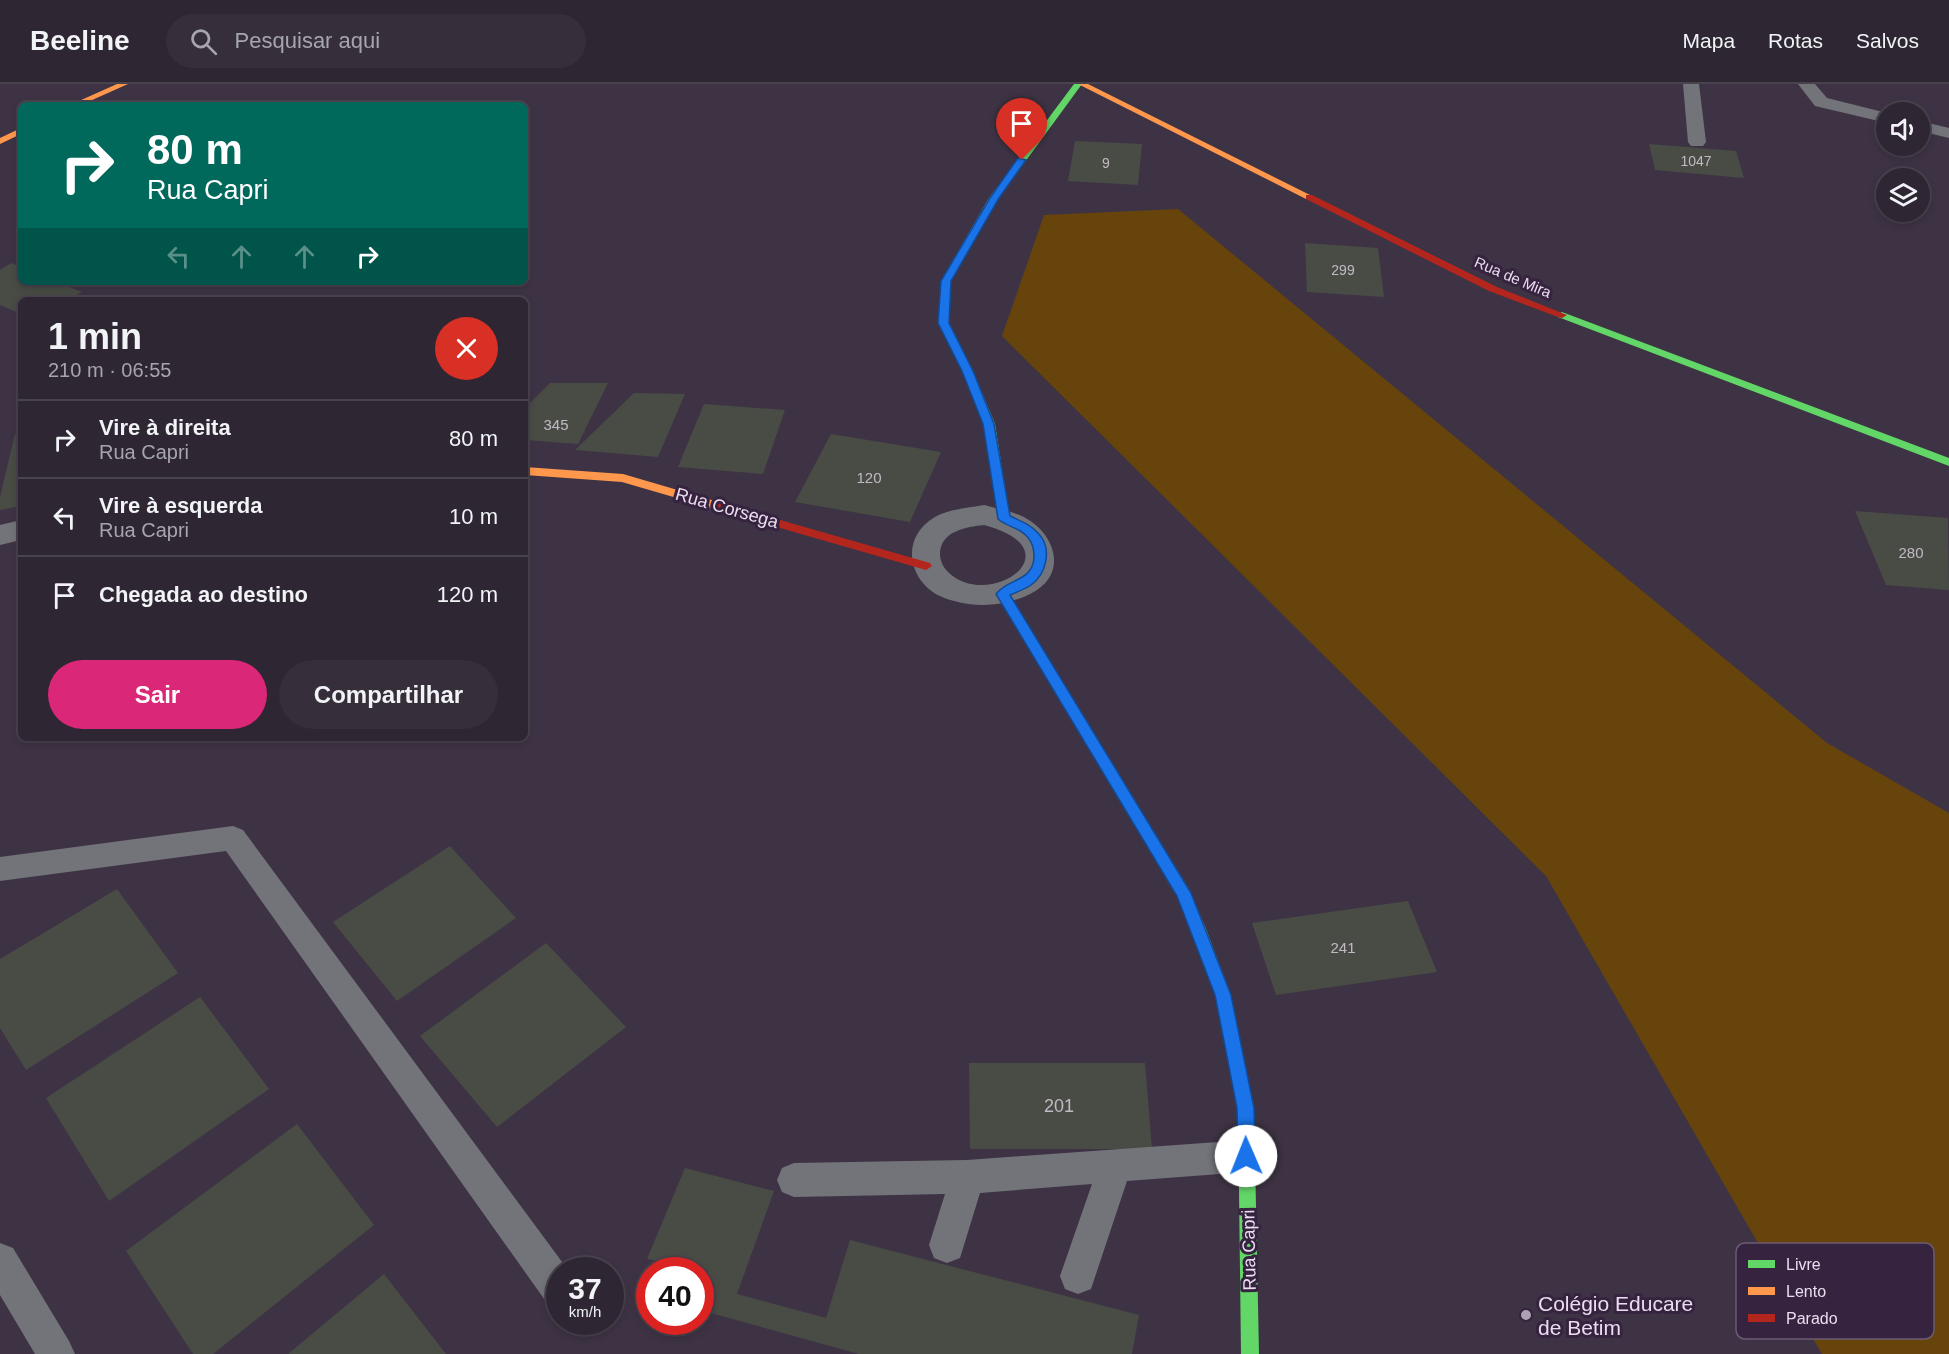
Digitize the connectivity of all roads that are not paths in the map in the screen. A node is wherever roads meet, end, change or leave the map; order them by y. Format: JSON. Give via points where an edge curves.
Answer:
{"nodes":[{"id":1,"x":124,"y":84,"type":"edge"},
{"id":2,"x":1080,"y":84,"type":"edge"},
{"id":3,"x":1691,"y":84,"type":"edge"},
{"id":4,"x":1806,"y":84,"type":"edge"},
{"id":5,"x":81,"y":102,"type":"edge"},
{"id":6,"x":1876,"y":115,"type":"edge"},
{"id":7,"x":1930,"y":128,"type":"edge"},
{"id":8,"x":18,"y":132,"type":"edge"},
{"id":9,"x":1949,"y":133,"type":"edge"},
{"id":10,"x":0,"y":141,"type":"edge"},
{"id":11,"x":1696,"y":142,"type":"dead end"},
{"id":12,"x":1949,"y":462,"type":"edge"},
{"id":13,"x":528,"y":471,"type":"edge"},
{"id":14,"x":1004,"y":519,"type":"junction"},
{"id":15,"x":18,"y":531,"type":"edge"},
{"id":16,"x":0,"y":535,"type":"edge"},
{"id":17,"x":926,"y":566,"type":"junction"},
{"id":18,"x":1002,"y":594,"type":"junction"},
{"id":19,"x":0,"y":869,"type":"edge"},
{"id":20,"x":1246,"y":1156,"type":"junction"},
{"id":21,"x":1115,"y":1166,"type":"junction"},
{"id":22,"x":967,"y":1177,"type":"junction"},
{"id":23,"x":794,"y":1180,"type":"dead end"},
{"id":24,"x":947,"y":1245,"type":"dead end"},
{"id":25,"x":0,"y":1261,"type":"edge"},
{"id":26,"x":546,"y":1271,"type":"edge"},
{"id":27,"x":1078,"y":1276,"type":"dead end"},
{"id":28,"x":56,"y":1354,"type":"edge"},
{"id":29,"x":1250,"y":1354,"type":"edge"}],
"edges":[{"from":1,"to":5,"type":"main road"},
{"from":2,"to":12,"type":"main road","name":"Rua de Mira","via":[[1493,289]]},
{"from":2,"to":14,"type":"main road","via":[[994,198],[946,281],[944,323],[989,424]]},
{"from":3,"to":11,"type":"lane"},
{"from":4,"to":6,"type":"lane","via":[[1821,102]]},
{"from":7,"to":9,"type":"lane"},
{"from":8,"to":10,"type":"main road"},
{"from":13,"to":17,"type":"main road","name":"Rua Corsega","via":[[623,478]]},
{"from":14,"to":17,"type":"street","via":[[984,515],[946,524],[928,542]]},
{"from":14,"to":18,"type":"street","via":[[1035,537],[1040,565],[1027,582]]},
{"from":15,"to":16,"type":"street"},
{"from":17,"to":18,"type":"street","via":[[946,587],[966,594]]},
{"from":18,"to":20,"type":"main road","name":"Rua Capri","via":[[1184,893],[1223,995],[1246,1108]]},
{"from":19,"to":26,"type":"lane","via":[[233,838]]},
{"from":20,"to":21,"type":"lane"},
{"from":20,"to":29,"type":"main road","name":"Rua Capri"},
{"from":21,"to":22,"type":"lane"},
{"from":21,"to":27,"type":"lane"},
{"from":22,"to":23,"type":"lane"},
{"from":22,"to":24,"type":"lane"},
{"from":25,"to":28,"type":"lane"}]}
